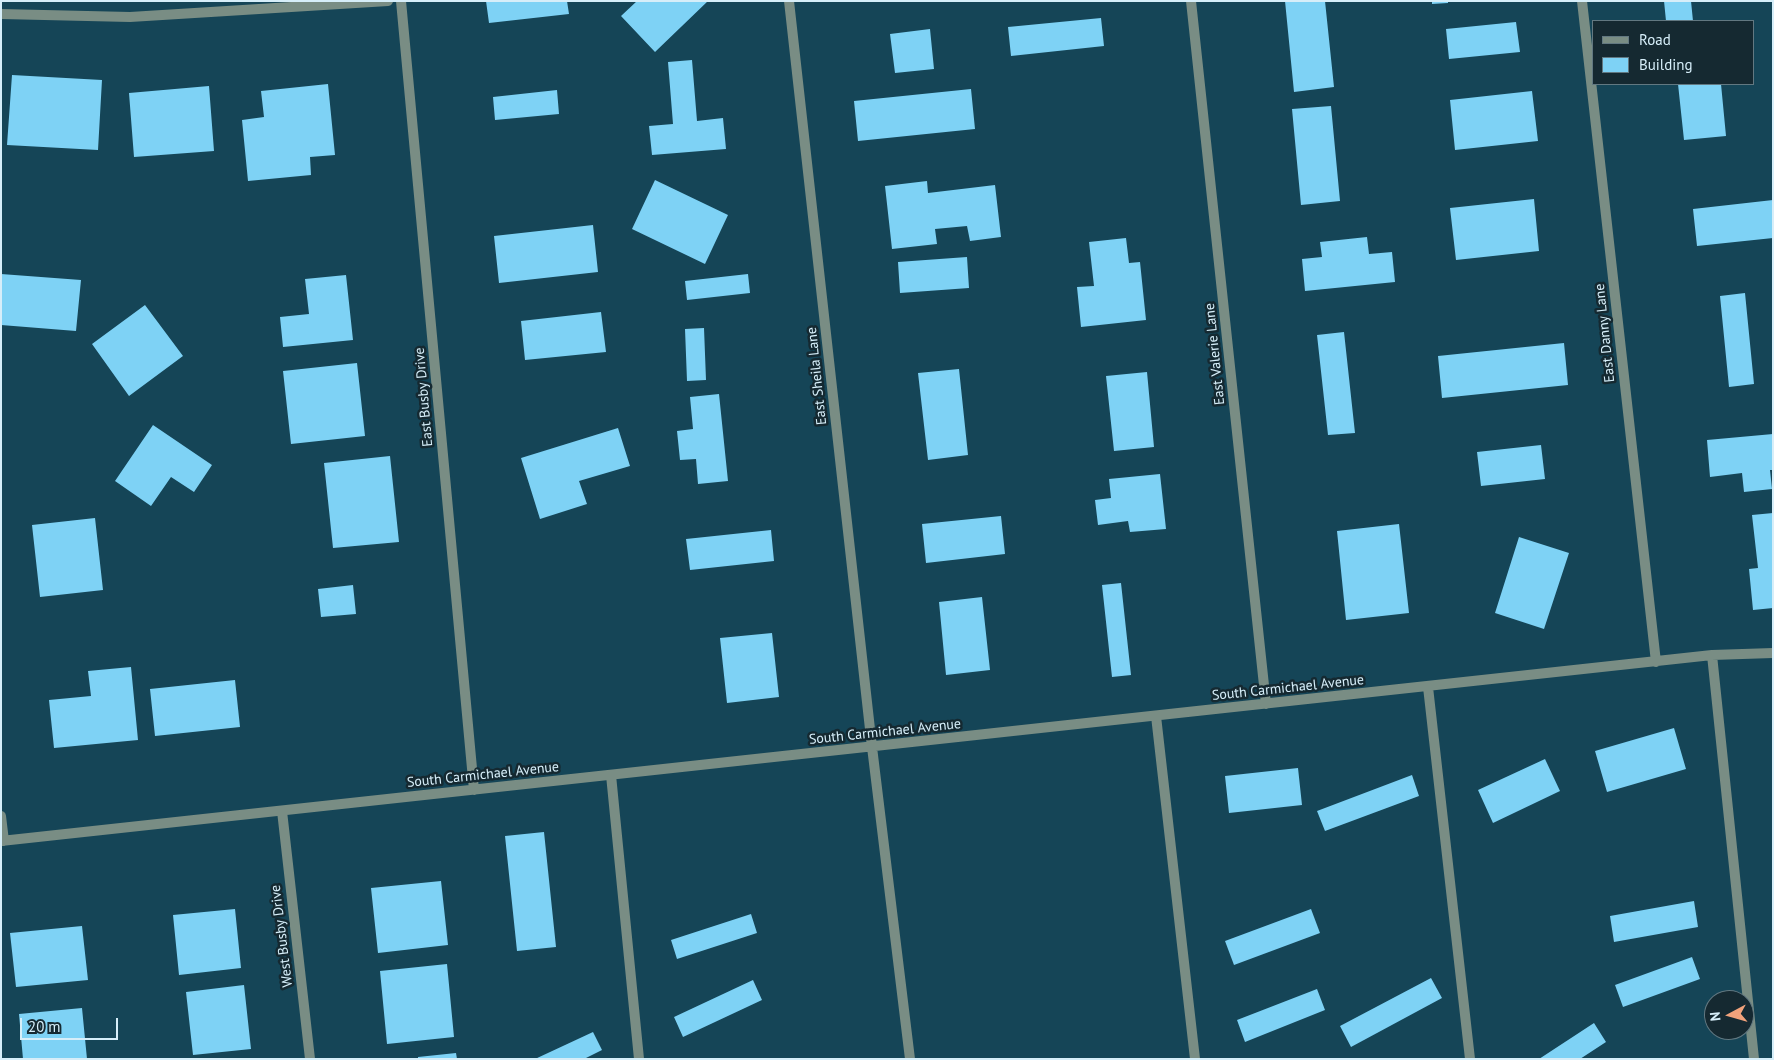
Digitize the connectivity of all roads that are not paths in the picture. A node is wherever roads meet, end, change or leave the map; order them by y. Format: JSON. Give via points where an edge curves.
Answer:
{"nodes":[{"id":1,"x":388,"y":1,"type":"edge"},
{"id":2,"x":401,"y":1,"type":"edge"},
{"id":3,"x":789,"y":1,"type":"edge"},
{"id":4,"x":1191,"y":1,"type":"edge"},
{"id":5,"x":1582,"y":1,"type":"edge"},
{"id":6,"x":1,"y":14,"type":"edge"},
{"id":7,"x":1773,"y":654,"type":"edge"},
{"id":8,"x":1712,"y":656,"type":"junction"},
{"id":9,"x":1656,"y":662,"type":"junction"},
{"id":10,"x":1428,"y":687,"type":"junction"},
{"id":11,"x":1266,"y":704,"type":"junction"},
{"id":12,"x":1156,"y":716,"type":"junction"},
{"id":13,"x":872,"y":747,"type":"junction"},
{"id":14,"x":611,"y":775,"type":"junction"},
{"id":15,"x":474,"y":790,"type":"junction"},
{"id":16,"x":282,"y":811,"type":"junction"},
{"id":17,"x":1,"y":816,"type":"edge"},
{"id":18,"x":3,"y":841,"type":"edge"},
{"id":19,"x":310,"y":1059,"type":"edge"},
{"id":20,"x":639,"y":1059,"type":"edge"},
{"id":21,"x":910,"y":1059,"type":"edge"},
{"id":22,"x":1195,"y":1059,"type":"edge"},
{"id":23,"x":1470,"y":1059,"type":"edge"},
{"id":24,"x":1754,"y":1059,"type":"edge"}],
"edges":[{"from":1,"to":6,"type":"street","via":[[130,17]]},
{"from":2,"to":15,"type":"street","name":"East Busby Drive"},
{"from":3,"to":13,"type":"street","name":"East Sheila Lane"},
{"from":4,"to":11,"type":"street","name":"East Valerie Lane"},
{"from":5,"to":9,"type":"street","name":"East Danny Lane"},
{"from":7,"to":8,"type":"street","name":"South Carmichael Avenue"},
{"from":8,"to":9,"type":"street","name":"South Carmichael Avenue"},
{"from":8,"to":24,"type":"street"},
{"from":9,"to":10,"type":"street","name":"South Carmichael Avenue"},
{"from":10,"to":11,"type":"street","name":"South Carmichael Avenue"},
{"from":10,"to":23,"type":"street"},
{"from":11,"to":12,"type":"street","name":"South Carmichael Avenue"},
{"from":12,"to":13,"type":"street","name":"South Carmichael Avenue"},
{"from":12,"to":22,"type":"street"},
{"from":13,"to":14,"type":"street","name":"South Carmichael Avenue"},
{"from":13,"to":21,"type":"street","name":"East Sheila Lane"},
{"from":14,"to":15,"type":"street","name":"South Carmichael Avenue"},
{"from":14,"to":20,"type":"street"},
{"from":15,"to":16,"type":"street","name":"South Carmichael Avenue"},
{"from":16,"to":18,"type":"street","name":"South Carmichael Avenue"},
{"from":16,"to":19,"type":"street","name":"West Busby Drive"},
{"from":17,"to":18,"type":"street"}]}
